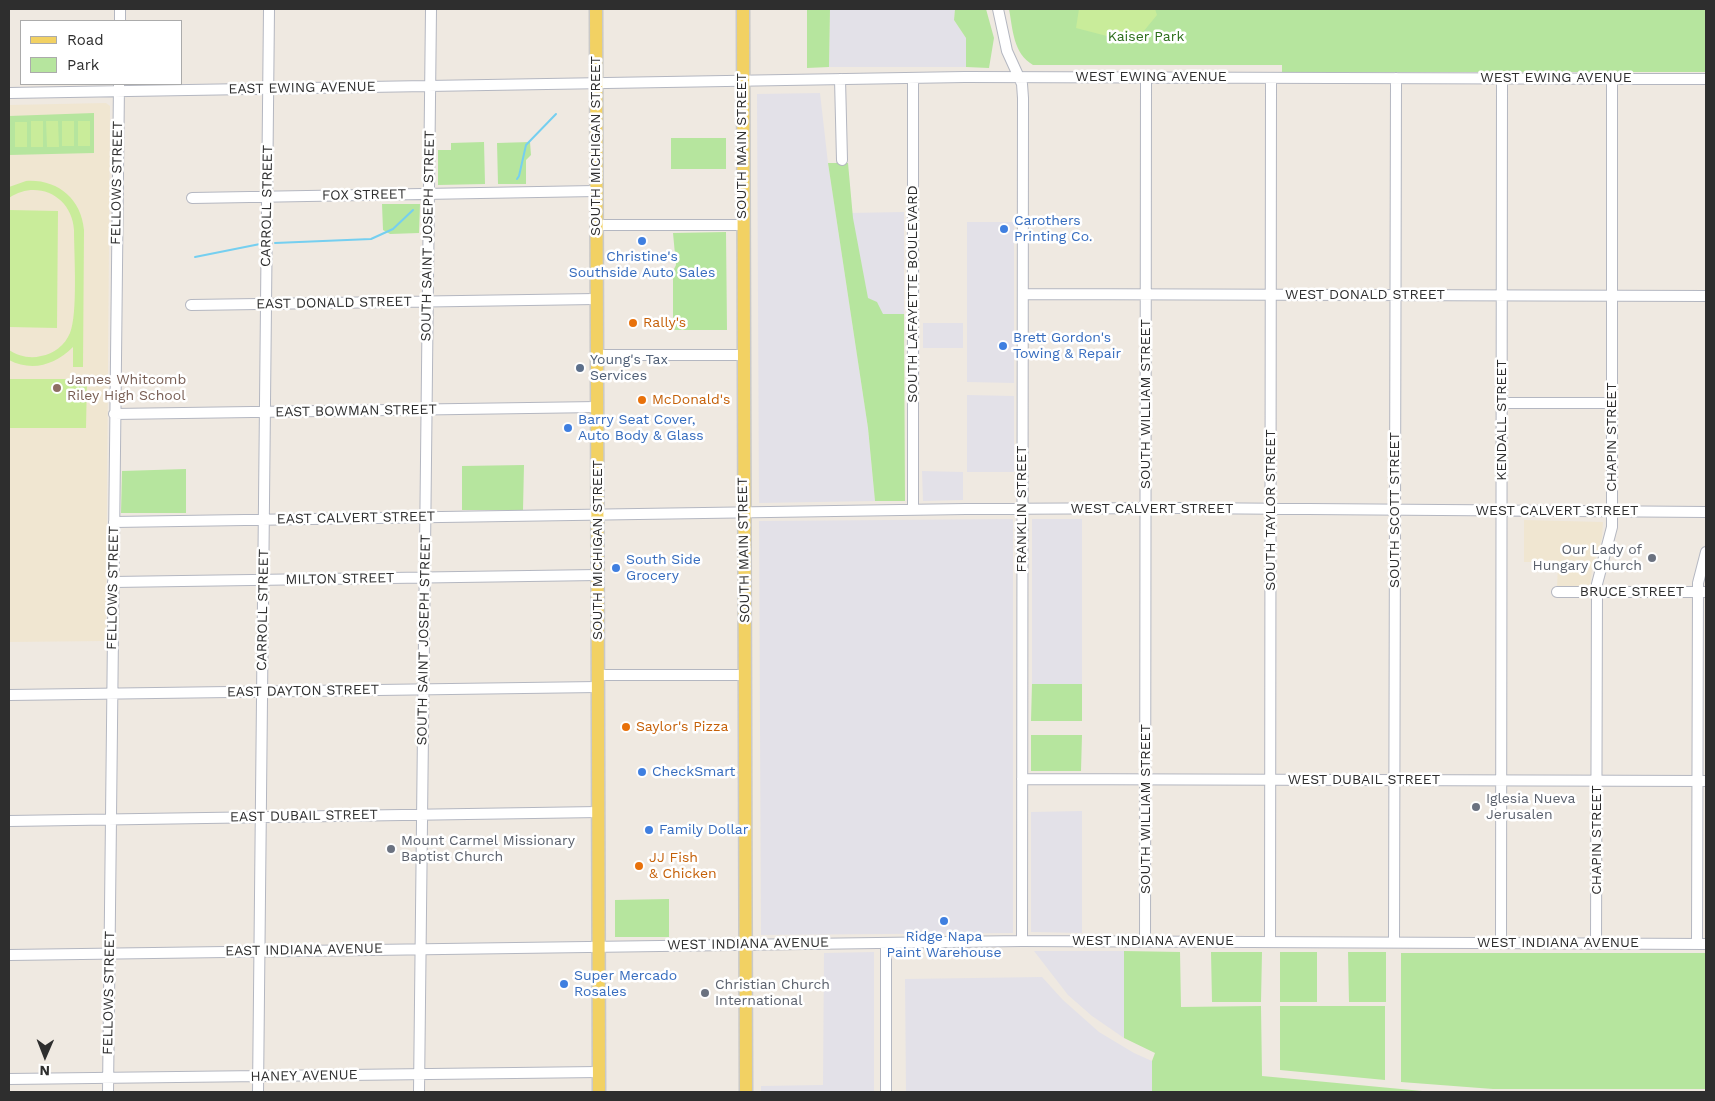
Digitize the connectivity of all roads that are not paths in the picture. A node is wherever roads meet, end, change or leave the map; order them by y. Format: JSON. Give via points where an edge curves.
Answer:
{"nodes":[{"id":1,"x":269,"y":9,"type":"edge"},
{"id":2,"x":431,"y":9,"type":"edge"},
{"id":3,"x":596,"y":9,"type":"edge"},
{"id":4,"x":742,"y":9,"type":"edge"},
{"id":5,"x":998,"y":9,"type":"edge"},
{"id":6,"x":1018,"y":77,"type":"junction"},
{"id":7,"x":1146,"y":77,"type":"junction"},
{"id":8,"x":913,"y":78,"type":"junction"},
{"id":9,"x":1270,"y":78,"type":"junction"},
{"id":10,"x":1396,"y":78,"type":"junction"},
{"id":11,"x":1502,"y":78,"type":"junction"},
{"id":12,"x":1612,"y":78,"type":"junction"},
{"id":13,"x":840,"y":79,"type":"junction"},
{"id":14,"x":1706,"y":79,"type":"edge"},
{"id":15,"x":742,"y":81,"type":"junction"},
{"id":16,"x":596,"y":84,"type":"junction"},
{"id":17,"x":430,"y":86,"type":"junction"},
{"id":18,"x":118,"y":88,"type":"edge"},
{"id":19,"x":268,"y":88,"type":"junction"},
{"id":20,"x":9,"y":93,"type":"edge"},
{"id":21,"x":842,"y":160,"type":"dead end"},
{"id":22,"x":596,"y":191,"type":"junction"},
{"id":23,"x":429,"y":194,"type":"junction"},
{"id":24,"x":268,"y":197,"type":"junction"},
{"id":25,"x":192,"y":198,"type":"dead end"},
{"id":26,"x":596,"y":225,"type":"junction"},
{"id":27,"x":743,"y":225,"type":"junction"},
{"id":28,"x":1023,"y":294,"type":"junction"},
{"id":29,"x":1146,"y":294,"type":"junction"},
{"id":30,"x":1395,"y":294,"type":"junction"},
{"id":31,"x":1271,"y":295,"type":"junction"},
{"id":32,"x":1502,"y":295,"type":"junction"},
{"id":33,"x":1612,"y":296,"type":"junction"},
{"id":34,"x":1706,"y":296,"type":"edge"},
{"id":35,"x":596,"y":299,"type":"junction"},
{"id":36,"x":428,"y":302,"type":"junction"},
{"id":37,"x":266,"y":304,"type":"junction"},
{"id":38,"x":191,"y":305,"type":"dead end"},
{"id":39,"x":597,"y":355,"type":"junction"},
{"id":40,"x":743,"y":355,"type":"junction"},
{"id":41,"x":1502,"y":403,"type":"junction"},
{"id":42,"x":1612,"y":404,"type":"junction"},
{"id":43,"x":598,"y":407,"type":"junction"},
{"id":44,"x":426,"y":410,"type":"junction"},
{"id":45,"x":265,"y":412,"type":"junction"},
{"id":46,"x":114,"y":414,"type":"junction"},
{"id":47,"x":1022,"y":509,"type":"junction"},
{"id":48,"x":1146,"y":509,"type":"junction"},
{"id":49,"x":913,"y":510,"type":"junction"},
{"id":50,"x":1271,"y":510,"type":"junction"},
{"id":51,"x":1395,"y":510,"type":"junction"},
{"id":52,"x":1502,"y":510,"type":"junction"},
{"id":53,"x":1612,"y":512,"type":"junction"},
{"id":54,"x":1706,"y":512,"type":"edge"},
{"id":55,"x":743,"y":514,"type":"junction"},
{"id":56,"x":597,"y":515,"type":"junction"},
{"id":57,"x":425,"y":518,"type":"junction"},
{"id":58,"x":264,"y":520,"type":"junction"},
{"id":59,"x":114,"y":522,"type":"junction"},
{"id":60,"x":1706,"y":552,"type":"edge"},
{"id":61,"x":598,"y":575,"type":"junction"},
{"id":62,"x":425,"y":578,"type":"junction"},
{"id":63,"x":264,"y":580,"type":"junction"},
{"id":64,"x":113,"y":582,"type":"junction"},
{"id":65,"x":1557,"y":592,"type":"dead end"},
{"id":66,"x":1597,"y":592,"type":"junction"},
{"id":67,"x":1702,"y":592,"type":"edge"},
{"id":68,"x":745,"y":674,"type":"junction"},
{"id":69,"x":598,"y":681,"type":"junction"},
{"id":70,"x":424,"y":689,"type":"junction"},
{"id":71,"x":262,"y":692,"type":"junction"},
{"id":72,"x":112,"y":694,"type":"junction"},
{"id":73,"x":9,"y":695,"type":"edge"},
{"id":74,"x":1022,"y":779,"type":"junction"},
{"id":75,"x":1146,"y":780,"type":"junction"},
{"id":76,"x":1270,"y":780,"type":"junction"},
{"id":77,"x":1396,"y":780,"type":"junction"},
{"id":78,"x":1502,"y":780,"type":"junction"},
{"id":79,"x":1596,"y":780,"type":"junction"},
{"id":80,"x":1702,"y":781,"type":"edge"},
{"id":81,"x":599,"y":812,"type":"junction"},
{"id":82,"x":422,"y":815,"type":"junction"},
{"id":83,"x":261,"y":817,"type":"junction"},
{"id":84,"x":111,"y":819,"type":"junction"},
{"id":85,"x":9,"y":821,"type":"edge"},
{"id":86,"x":1022,"y":941,"type":"junction"},
{"id":87,"x":1145,"y":941,"type":"junction"},
{"id":88,"x":1270,"y":942,"type":"junction"},
{"id":89,"x":1394,"y":942,"type":"junction"},
{"id":90,"x":1501,"y":942,"type":"junction"},
{"id":91,"x":886,"y":943,"type":"junction"},
{"id":92,"x":1596,"y":943,"type":"junction"},
{"id":93,"x":746,"y":944,"type":"junction"},
{"id":94,"x":1702,"y":944,"type":"edge"},
{"id":95,"x":599,"y":946,"type":"junction"},
{"id":96,"x":421,"y":949,"type":"junction"},
{"id":97,"x":260,"y":951,"type":"junction"},
{"id":98,"x":109,"y":953,"type":"junction"},
{"id":99,"x":9,"y":955,"type":"edge"},
{"id":100,"x":599,"y":1072,"type":"junction"},
{"id":101,"x":419,"y":1074,"type":"junction"},
{"id":102,"x":258,"y":1076,"type":"junction"},
{"id":103,"x":108,"y":1078,"type":"junction"},
{"id":104,"x":9,"y":1080,"type":"edge"},
{"id":105,"x":108,"y":1092,"type":"edge"},
{"id":106,"x":258,"y":1092,"type":"edge"},
{"id":107,"x":419,"y":1092,"type":"edge"},
{"id":108,"x":600,"y":1092,"type":"edge"},
{"id":109,"x":746,"y":1092,"type":"edge"},
{"id":110,"x":886,"y":1092,"type":"edge"}],
"edges":[{"from":1,"to":19,"type":"street","name":"CARROLL STREET"},
{"from":2,"to":17,"type":"street","name":"SOUTH SAINT JOSEPH STREET"},
{"from":3,"to":16,"type":"main road","name":"SOUTH MICHIGAN STREET"},
{"from":4,"to":15,"type":"main road","name":"SOUTH MAIN STREET"},
{"from":5,"to":6,"type":"street","name":"FRANKLIN STREET","via":[[1007,51]]},
{"from":6,"to":7,"type":"street","name":"WEST EWING AVENUE"},
{"from":6,"to":8,"type":"street","name":"WEST EWING AVENUE"},
{"from":6,"to":28,"type":"street","name":"FRANKLIN STREET","via":[[1023,98]]},
{"from":7,"to":9,"type":"street","name":"WEST EWING AVENUE"},
{"from":7,"to":29,"type":"street","name":"SOUTH WILLIAM STREET"},
{"from":8,"to":13,"type":"street","name":"WEST EWING AVENUE"},
{"from":8,"to":49,"type":"street","name":"SOUTH LAFAYETTE BOULEVARD"},
{"from":9,"to":10,"type":"street","name":"WEST EWING AVENUE"},
{"from":9,"to":31,"type":"street","name":"SOUTH TAYLOR STREET"},
{"from":10,"to":11,"type":"street","name":"WEST EWING AVENUE"},
{"from":10,"to":30,"type":"street","name":"SOUTH SCOTT STREET"},
{"from":11,"to":12,"type":"street","name":"WEST EWING AVENUE"},
{"from":11,"to":32,"type":"street","name":"KENDALL STREET"},
{"from":12,"to":14,"type":"street","name":"WEST EWING AVENUE"},
{"from":12,"to":33,"type":"street","name":"CHAPIN STREET"},
{"from":13,"to":15,"type":"street","name":"WEST EWING AVENUE"},
{"from":13,"to":21,"type":"street"},
{"from":15,"to":16,"type":"street","name":"WEST EWING AVENUE"},
{"from":15,"to":27,"type":"main road","name":"SOUTH MAIN STREET"},
{"from":16,"to":17,"type":"street","name":"EAST EWING AVENUE"},
{"from":16,"to":22,"type":"main road","name":"SOUTH MICHIGAN STREET"},
{"from":17,"to":19,"type":"street","name":"EAST EWING AVENUE"},
{"from":17,"to":23,"type":"street","name":"SOUTH SAINT JOSEPH STREET"},
{"from":18,"to":19,"type":"street","name":"EAST EWING AVENUE"},
{"from":18,"to":20,"type":"street","name":"EAST EWING AVENUE"},
{"from":18,"to":46,"type":"street","name":"FELLOWS STREET"},
{"from":19,"to":24,"type":"street","name":"CARROLL STREET"},
{"from":22,"to":23,"type":"street","name":"FOX STREET"},
{"from":22,"to":26,"type":"main road","name":"SOUTH MICHIGAN STREET"},
{"from":23,"to":24,"type":"street","name":"FOX STREET"},
{"from":23,"to":36,"type":"street","name":"SOUTH SAINT JOSEPH STREET"},
{"from":24,"to":25,"type":"street","name":"FOX STREET"},
{"from":24,"to":37,"type":"street","name":"CARROLL STREET"},
{"from":26,"to":27,"type":"street"},
{"from":26,"to":35,"type":"main road","name":"SOUTH MICHIGAN STREET"},
{"from":27,"to":40,"type":"main road","name":"SOUTH MAIN STREET"},
{"from":28,"to":29,"type":"street","name":"WEST DONALD STREET"},
{"from":28,"to":47,"type":"street","name":"FRANKLIN STREET"},
{"from":29,"to":31,"type":"street","name":"WEST DONALD STREET"},
{"from":29,"to":48,"type":"street","name":"SOUTH WILLIAM STREET"},
{"from":30,"to":31,"type":"street","name":"WEST DONALD STREET"},
{"from":30,"to":32,"type":"street","name":"WEST DONALD STREET"},
{"from":30,"to":51,"type":"street","name":"SOUTH SCOTT STREET"},
{"from":31,"to":50,"type":"street","name":"SOUTH TAYLOR STREET"},
{"from":32,"to":33,"type":"street","name":"WEST DONALD STREET"},
{"from":32,"to":41,"type":"street","name":"KENDALL STREET"},
{"from":33,"to":34,"type":"street","name":"WEST DONALD STREET"},
{"from":33,"to":42,"type":"street","name":"CHAPIN STREET"},
{"from":35,"to":36,"type":"street","name":"EAST DONALD STREET"},
{"from":35,"to":39,"type":"main road","name":"SOUTH MICHIGAN STREET"},
{"from":36,"to":37,"type":"street","name":"EAST DONALD STREET"},
{"from":36,"to":44,"type":"street","name":"SOUTH SAINT JOSEPH STREET"},
{"from":37,"to":38,"type":"street","name":"EAST DONALD STREET"},
{"from":37,"to":45,"type":"street","name":"CARROLL STREET"},
{"from":39,"to":40,"type":"street"},
{"from":39,"to":43,"type":"main road","name":"SOUTH MICHIGAN STREET"},
{"from":40,"to":55,"type":"main road","name":"SOUTH MAIN STREET"},
{"from":41,"to":42,"type":"street"},
{"from":41,"to":52,"type":"street","name":"KENDALL STREET"},
{"from":42,"to":53,"type":"street","name":"CHAPIN STREET"},
{"from":43,"to":44,"type":"street","name":"EAST BOWMAN STREET"},
{"from":43,"to":56,"type":"main road","name":"SOUTH MICHIGAN STREET"},
{"from":44,"to":45,"type":"street","name":"EAST BOWMAN STREET"},
{"from":44,"to":57,"type":"street","name":"SOUTH SAINT JOSEPH STREET"},
{"from":45,"to":46,"type":"street","name":"EAST BOWMAN STREET"},
{"from":45,"to":58,"type":"street","name":"CARROLL STREET"},
{"from":46,"to":59,"type":"street","name":"FELLOWS STREET"},
{"from":47,"to":48,"type":"street","name":"WEST CALVERT STREET"},
{"from":47,"to":49,"type":"street","name":"WEST CALVERT STREET"},
{"from":47,"to":74,"type":"street","name":"FRANKLIN STREET"},
{"from":48,"to":50,"type":"street","name":"WEST CALVERT STREET"},
{"from":48,"to":75,"type":"street","name":"SOUTH WILLIAM STREET"},
{"from":49,"to":55,"type":"street","name":"WEST CALVERT STREET"},
{"from":50,"to":51,"type":"street","name":"WEST CALVERT STREET"},
{"from":50,"to":76,"type":"street","name":"SOUTH TAYLOR STREET"},
{"from":51,"to":52,"type":"street","name":"WEST CALVERT STREET"},
{"from":51,"to":77,"type":"street","name":"SOUTH SCOTT STREET"},
{"from":52,"to":53,"type":"street","name":"WEST CALVERT STREET"},
{"from":52,"to":78,"type":"street","name":"KENDALL STREET"},
{"from":53,"to":54,"type":"street","name":"WEST CALVERT STREET"},
{"from":53,"to":66,"type":"street","name":"CHAPIN STREET"},
{"from":55,"to":56,"type":"street","name":"WEST CALVERT STREET"},
{"from":55,"to":68,"type":"main road","name":"SOUTH MAIN STREET"},
{"from":56,"to":57,"type":"street","name":"EAST CALVERT STREET"},
{"from":56,"to":61,"type":"main road","name":"SOUTH MICHIGAN STREET"},
{"from":57,"to":58,"type":"street","name":"EAST CALVERT STREET"},
{"from":57,"to":62,"type":"street","name":"SOUTH SAINT JOSEPH STREET"},
{"from":58,"to":59,"type":"street","name":"EAST CALVERT STREET"},
{"from":58,"to":63,"type":"street","name":"CARROLL STREET"},
{"from":59,"to":64,"type":"street","name":"FELLOWS STREET"},
{"from":60,"to":67,"type":"street","via":[[1699,574]]},
{"from":61,"to":62,"type":"street","name":"MILTON STREET"},
{"from":61,"to":69,"type":"main road","name":"SOUTH MICHIGAN STREET"},
{"from":62,"to":63,"type":"street","name":"MILTON STREET"},
{"from":62,"to":70,"type":"street","name":"SOUTH SAINT JOSEPH STREET"},
{"from":63,"to":64,"type":"street","name":"MILTON STREET"},
{"from":63,"to":71,"type":"street","name":"CARROLL STREET"},
{"from":64,"to":72,"type":"street","name":"FELLOWS STREET"},
{"from":65,"to":66,"type":"street","name":"BRUCE STREET"},
{"from":66,"to":67,"type":"street","name":"BRUCE STREET"},
{"from":66,"to":79,"type":"street","name":"CHAPIN STREET"},
{"from":67,"to":80,"type":"street"},
{"from":68,"to":69,"type":"street","name":"EAST DAYTON STREET"},
{"from":68,"to":93,"type":"main road","name":"SOUTH MAIN STREET"},
{"from":69,"to":70,"type":"street","name":"EAST DAYTON STREET"},
{"from":69,"to":81,"type":"main road","name":"SOUTH MICHIGAN STREET"},
{"from":70,"to":71,"type":"street","name":"EAST DAYTON STREET"},
{"from":70,"to":82,"type":"street","name":"SOUTH SAINT JOSEPH STREET"},
{"from":71,"to":72,"type":"street","name":"EAST DAYTON STREET"},
{"from":71,"to":83,"type":"street","name":"CARROLL STREET"},
{"from":72,"to":73,"type":"street","name":"EAST DAYTON STREET"},
{"from":72,"to":84,"type":"street","name":"FELLOWS STREET"},
{"from":74,"to":75,"type":"street","name":"WEST DUBAIL STREET"},
{"from":74,"to":86,"type":"street","name":"FRANKLIN STREET"},
{"from":75,"to":76,"type":"street","name":"WEST DUBAIL STREET"},
{"from":75,"to":87,"type":"street","name":"SOUTH WILLIAM STREET"},
{"from":76,"to":77,"type":"street","name":"WEST DUBAIL STREET"},
{"from":76,"to":88,"type":"street","name":"SOUTH TAYLOR STREET"},
{"from":77,"to":78,"type":"street","name":"WEST DUBAIL STREET"},
{"from":77,"to":89,"type":"street","name":"SOUTH SCOTT STREET"},
{"from":78,"to":79,"type":"street","name":"WEST DUBAIL STREET"},
{"from":78,"to":90,"type":"street","name":"KENDALL STREET"},
{"from":79,"to":80,"type":"street","name":"WEST DUBAIL STREET"},
{"from":79,"to":92,"type":"street","name":"CHAPIN STREET"},
{"from":80,"to":94,"type":"street"},
{"from":81,"to":82,"type":"street","name":"EAST DUBAIL STREET"},
{"from":81,"to":95,"type":"main road","name":"SOUTH MICHIGAN STREET"},
{"from":82,"to":83,"type":"street","name":"EAST DUBAIL STREET"},
{"from":82,"to":96,"type":"street","name":"SOUTH SAINT JOSEPH STREET"},
{"from":83,"to":84,"type":"street","name":"EAST DUBAIL STREET"},
{"from":83,"to":97,"type":"street","name":"CARROLL STREET"},
{"from":84,"to":85,"type":"street","name":"EAST DUBAIL STREET"},
{"from":84,"to":98,"type":"street","name":"FELLOWS STREET"},
{"from":86,"to":87,"type":"street","name":"WEST INDIANA AVENUE"},
{"from":86,"to":91,"type":"street","name":"WEST INDIANA AVENUE"},
{"from":87,"to":88,"type":"street","name":"WEST INDIANA AVENUE"},
{"from":88,"to":89,"type":"street","name":"WEST INDIANA AVENUE"},
{"from":89,"to":90,"type":"street","name":"WEST INDIANA AVENUE"},
{"from":90,"to":92,"type":"street","name":"WEST INDIANA AVENUE"},
{"from":91,"to":93,"type":"street","name":"WEST INDIANA AVENUE"},
{"from":91,"to":110,"type":"street"},
{"from":92,"to":94,"type":"street","name":"WEST INDIANA AVENUE"},
{"from":93,"to":95,"type":"street","name":"WEST INDIANA AVENUE"},
{"from":93,"to":109,"type":"main road","name":"SOUTH MAIN STREET"},
{"from":95,"to":96,"type":"street","name":"EAST INDIANA AVENUE"},
{"from":95,"to":100,"type":"main road","name":"SOUTH MICHIGAN STREET"},
{"from":96,"to":97,"type":"street","name":"EAST INDIANA AVENUE"},
{"from":96,"to":101,"type":"street","name":"SOUTH SAINT JOSEPH STREET"},
{"from":97,"to":98,"type":"street","name":"EAST INDIANA AVENUE"},
{"from":97,"to":102,"type":"street","name":"CARROLL STREET"},
{"from":98,"to":99,"type":"street","name":"EAST INDIANA AVENUE"},
{"from":98,"to":103,"type":"street","name":"FELLOWS STREET"},
{"from":100,"to":101,"type":"street","name":"HANEY AVENUE"},
{"from":100,"to":108,"type":"main road","name":"SOUTH MICHIGAN STREET"},
{"from":101,"to":102,"type":"street","name":"HANEY AVENUE"},
{"from":101,"to":107,"type":"street","name":"SOUTH SAINT JOSEPH STREET"},
{"from":102,"to":103,"type":"street","name":"HANEY AVENUE"},
{"from":102,"to":106,"type":"street","name":"CARROLL STREET"},
{"from":103,"to":104,"type":"street","name":"HANEY AVENUE"},
{"from":103,"to":105,"type":"street","name":"FELLOWS STREET"}]}
